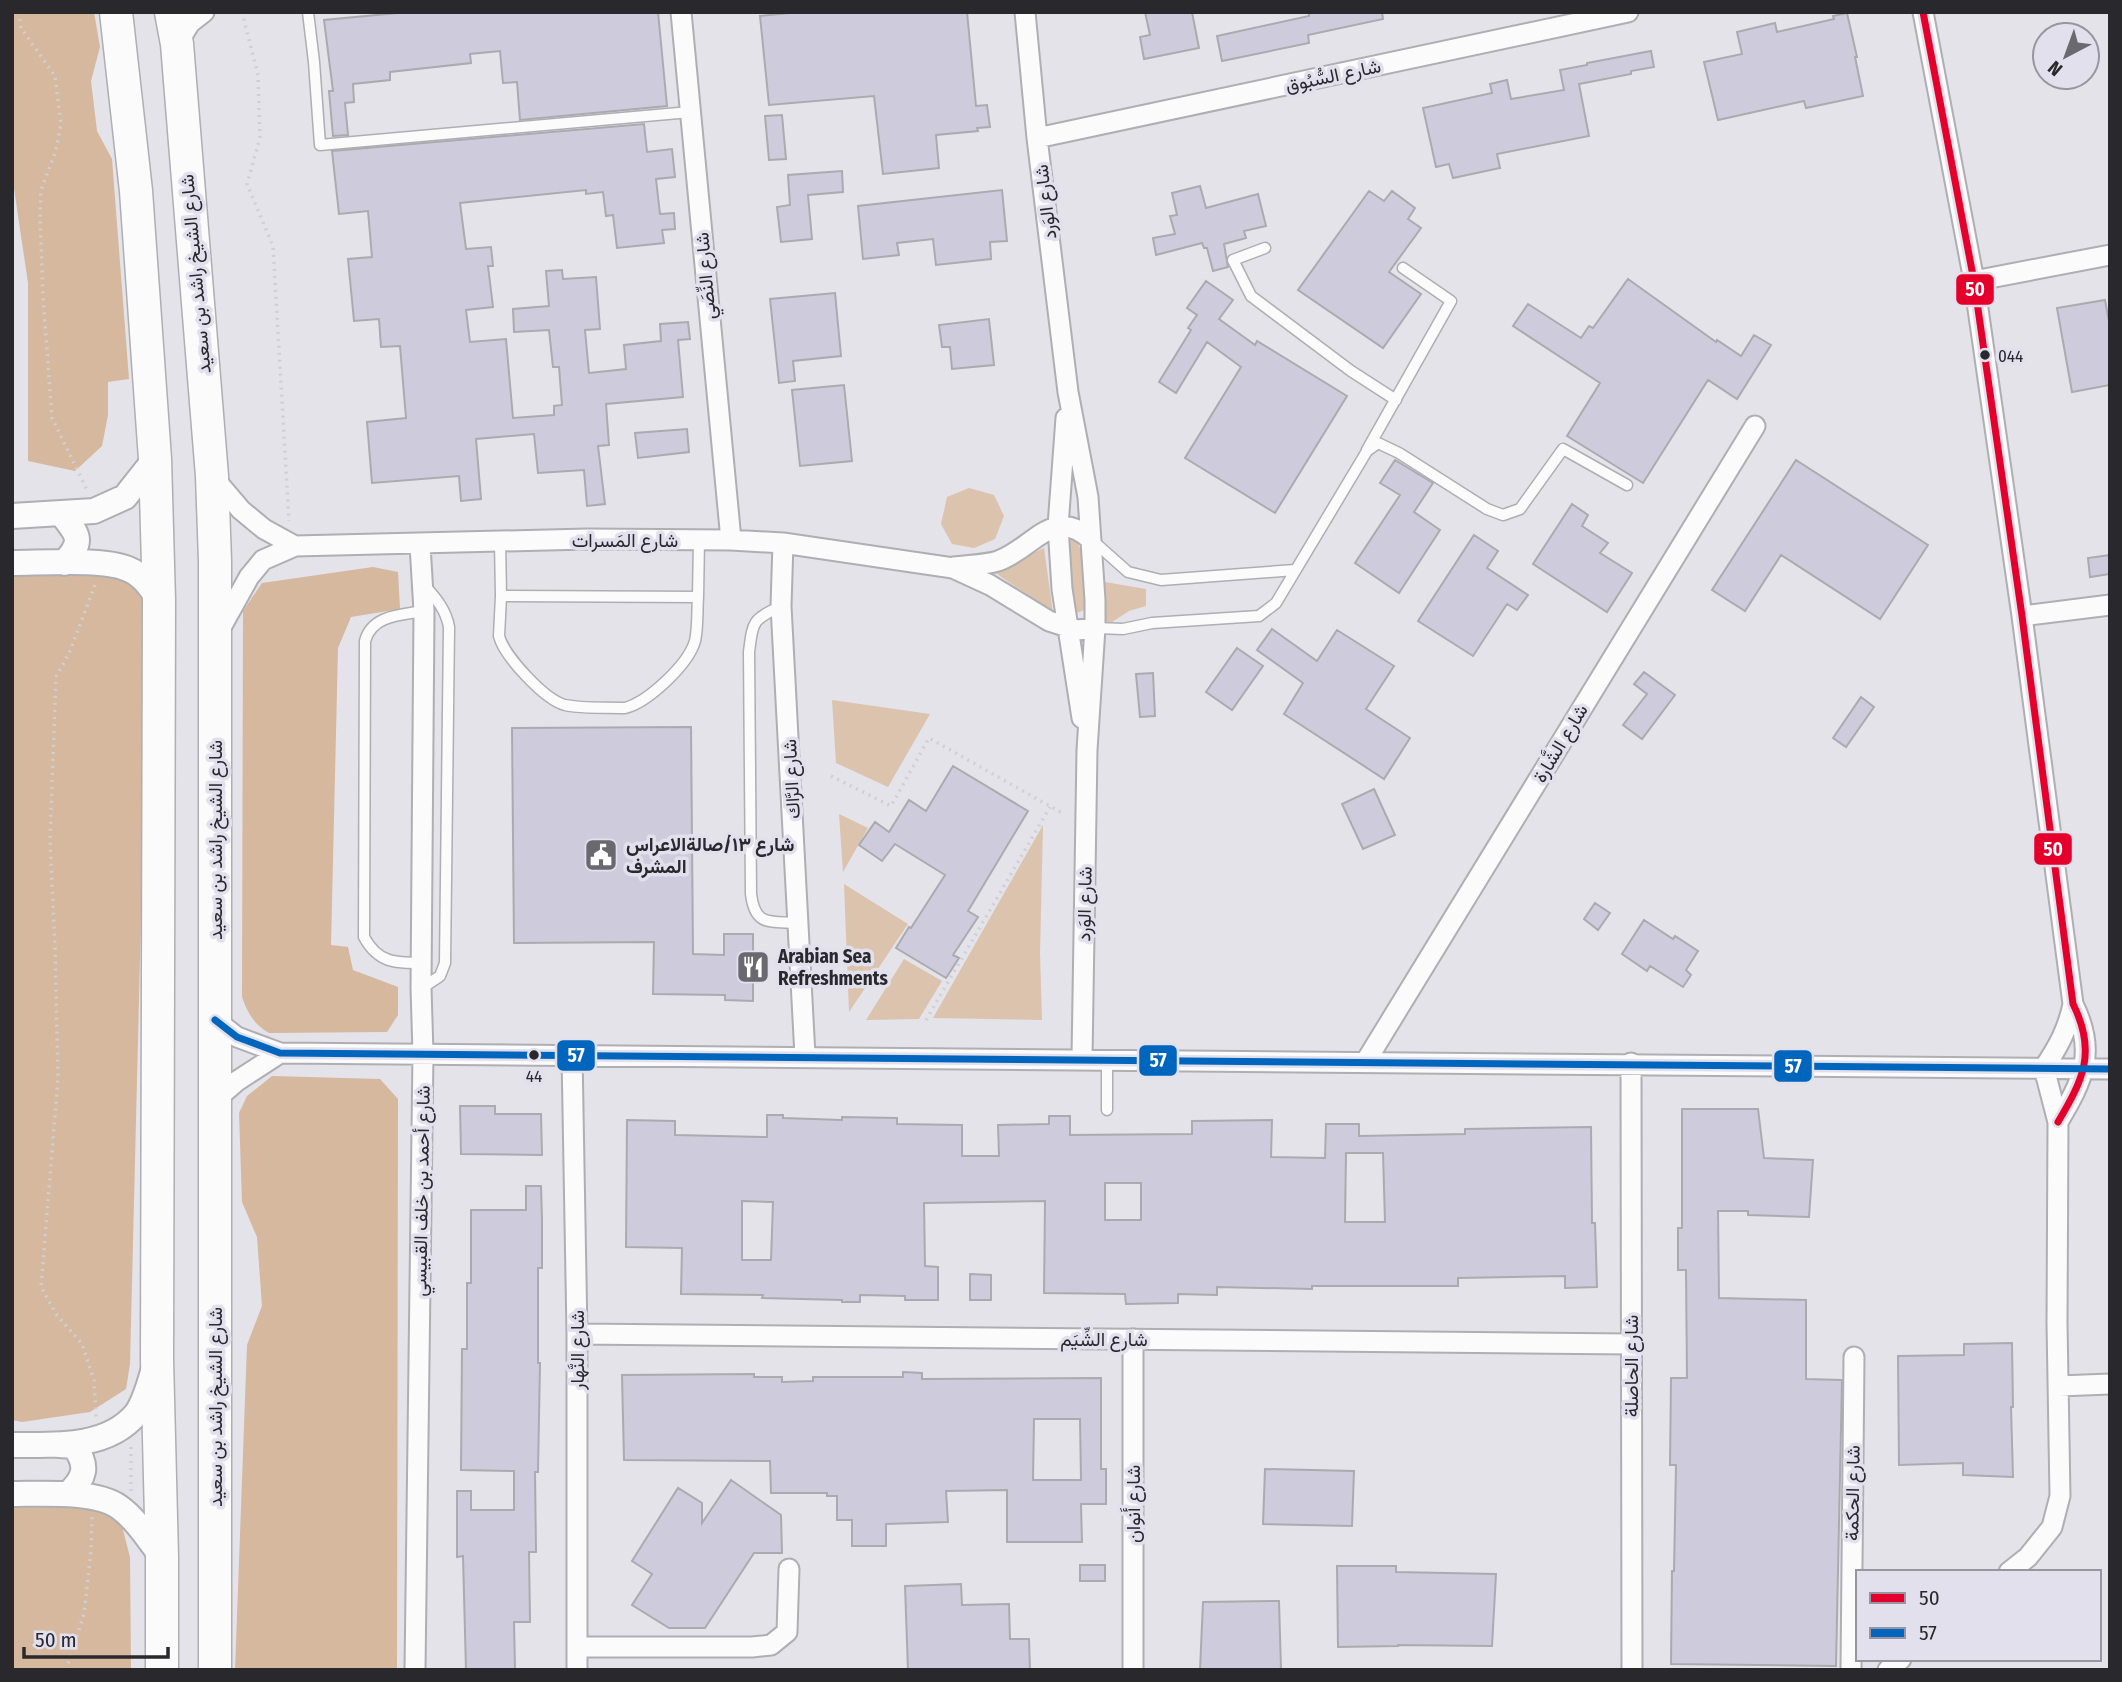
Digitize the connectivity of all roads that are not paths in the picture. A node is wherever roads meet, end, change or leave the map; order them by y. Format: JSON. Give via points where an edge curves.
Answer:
{"nodes":[{"id":1,"x":116,"y":12,"type":"edge"},
{"id":2,"x":171,"y":12,"type":"edge"},
{"id":3,"x":204,"y":12,"type":"edge"},
{"id":4,"x":308,"y":12,"type":"edge"},
{"id":5,"x":681,"y":12,"type":"edge"},
{"id":6,"x":1024,"y":12,"type":"edge"},
{"id":7,"x":1629,"y":12,"type":"edge"},
{"id":8,"x":1923,"y":12,"type":"edge"},
{"id":9,"x":177,"y":44,"type":"junction"},
{"id":10,"x":690,"y":112,"type":"junction"},
{"id":11,"x":1037,"y":138,"type":"junction"},
{"id":12,"x":1265,"y":248,"type":"dead end"},
{"id":13,"x":2110,"y":256,"type":"edge"},
{"id":14,"x":1403,"y":268,"type":"dead end"},
{"id":15,"x":1974,"y":281,"type":"junction"},
{"id":16,"x":1068,"y":392,"type":"junction"},
{"id":17,"x":1396,"y":400,"type":"junction"},
{"id":18,"x":1755,"y":426,"type":"dead end"},
{"id":19,"x":1367,"y":451,"type":"junction"},
{"id":20,"x":155,"y":459,"type":"junction"},
{"id":21,"x":212,"y":476,"type":"junction"},
{"id":22,"x":1627,"y":485,"type":"dead end"},
{"id":23,"x":61,"y":513,"type":"junction"},
{"id":24,"x":12,"y":516,"type":"edge"},
{"id":25,"x":1058,"y":526,"type":"junction"},
{"id":26,"x":1090,"y":539,"type":"junction"},
{"id":27,"x":699,"y":540,"type":"junction"},
{"id":28,"x":730,"y":540,"type":"junction"},
{"id":29,"x":500,"y":542,"type":"junction"},
{"id":30,"x":783,"y":543,"type":"junction"},
{"id":31,"x":420,"y":545,"type":"junction"},
{"id":32,"x":295,"y":547,"type":"junction"},
{"id":33,"x":12,"y":563,"type":"edge"},
{"id":34,"x":64,"y":563,"type":"junction"},
{"id":35,"x":953,"y":568,"type":"junction"},
{"id":36,"x":1295,"y":570,"type":"junction"},
{"id":37,"x":423,"y":584,"type":"junction"},
{"id":38,"x":501,"y":596,"type":"junction"},
{"id":39,"x":698,"y":597,"type":"junction"},
{"id":40,"x":159,"y":600,"type":"junction"},
{"id":41,"x":2110,"y":604,"type":"edge"},
{"id":42,"x":781,"y":606,"type":"junction"},
{"id":43,"x":424,"y":611,"type":"junction"},
{"id":44,"x":2022,"y":616,"type":"junction"},
{"id":45,"x":1067,"y":627,"type":"junction"},
{"id":46,"x":1096,"y":628,"type":"junction"},
{"id":47,"x":215,"y":639,"type":"junction"},
{"id":48,"x":1087,"y":750,"type":"junction"},
{"id":49,"x":798,"y":923,"type":"junction"},
{"id":50,"x":422,"y":963,"type":"junction"},
{"id":51,"x":421,"y":988,"type":"junction"},
{"id":52,"x":2073,"y":1004,"type":"junction"},
{"id":53,"x":215,"y":1020,"type":"junction"},
{"id":54,"x":280,"y":1053,"type":"junction"},
{"id":55,"x":423,"y":1053,"type":"junction"},
{"id":56,"x":572,"y":1054,"type":"junction"},
{"id":57,"x":805,"y":1056,"type":"junction"},
{"id":58,"x":1082,"y":1058,"type":"junction"},
{"id":59,"x":1107,"y":1058,"type":"junction"},
{"id":60,"x":1366,"y":1061,"type":"junction"},
{"id":61,"x":1631,"y":1063,"type":"junction"},
{"id":62,"x":2044,"y":1068,"type":"junction"},
{"id":63,"x":2084,"y":1068,"type":"junction"},
{"id":64,"x":2110,"y":1069,"type":"edge"},
{"id":65,"x":215,"y":1100,"type":"junction"},
{"id":66,"x":1107,"y":1110,"type":"dead end"},
{"id":67,"x":2058,"y":1122,"type":"junction"},
{"id":68,"x":577,"y":1334,"type":"junction"},
{"id":69,"x":1133,"y":1339,"type":"junction"},
{"id":70,"x":1631,"y":1344,"type":"junction"},
{"id":71,"x":1854,"y":1357,"type":"dead end"},
{"id":72,"x":157,"y":1360,"type":"junction"},
{"id":73,"x":2110,"y":1384,"type":"edge"},
{"id":74,"x":2059,"y":1385,"type":"junction"},
{"id":75,"x":12,"y":1445,"type":"edge"},
{"id":76,"x":59,"y":1446,"type":"junction"},
{"id":77,"x":12,"y":1494,"type":"edge"},
{"id":78,"x":68,"y":1494,"type":"junction"},
{"id":79,"x":162,"y":1557,"type":"junction"},
{"id":80,"x":789,"y":1570,"type":"dead end"},
{"id":81,"x":2012,"y":1570,"type":"edge"},
{"id":82,"x":577,"y":1647,"type":"junction"},
{"id":83,"x":162,"y":1670,"type":"edge"},
{"id":84,"x":215,"y":1670,"type":"edge"},
{"id":85,"x":415,"y":1670,"type":"edge"},
{"id":86,"x":577,"y":1670,"type":"edge"},
{"id":87,"x":1133,"y":1670,"type":"edge"},
{"id":88,"x":1632,"y":1670,"type":"edge"},
{"id":89,"x":1851,"y":1670,"type":"edge"}],
"edges":[{"from":1,"to":20,"type":"main road","via":[[136,191]]},
{"from":2,"to":9,"type":"main road","name":"شارع الشيخ راشد بن سعيد"},
{"from":3,"to":9,"type":"street","via":[[190,23]]},
{"from":4,"to":10,"type":"lane","via":[[320,145]]},
{"from":5,"to":10,"type":"street","name":"شارع النِّصَي"},
{"from":6,"to":11,"type":"street","name":"شارع الوَرد"},
{"from":7,"to":11,"type":"street","name":"شارع السُّبُوق"},
{"from":8,"to":15,"type":"street"},
{"from":9,"to":21,"type":"main road","name":"شارع الشيخ راشد بن سعيد"},
{"from":10,"to":28,"type":"street","name":"شارع النِّصَي"},
{"from":11,"to":16,"type":"street","name":"شارع الوَرد"},
{"from":12,"to":17,"type":"lane","via":[[1233,260],[1251,296]]},
{"from":13,"to":15,"type":"street"},
{"from":14,"to":17,"type":"lane","via":[[1451,301]]},
{"from":15,"to":44,"type":"street"},
{"from":16,"to":25,"type":"street","name":"شارع الوَرد"},
{"from":16,"to":26,"type":"street","name":"شارع الوَرد","via":[[1088,497]]},
{"from":17,"to":19,"type":"lane"},
{"from":18,"to":60,"type":"street","name":"شارع الشَّارة"},
{"from":19,"to":22,"type":"lane","via":[[1378,443],[1503,515],[1520,509],[1563,449]]},
{"from":19,"to":36,"type":"lane"},
{"from":20,"to":23,"type":"street","via":[[125,497],[94,512]]},
{"from":20,"to":40,"type":"main road"},
{"from":21,"to":32,"type":"street","via":[[264,529]]},
{"from":21,"to":47,"type":"main road","name":"شارع الشيخ راشد بن سعيد"},
{"from":23,"to":24,"type":"street"},
{"from":23,"to":34,"type":"street","via":[[77,535],[76,549]]},
{"from":25,"to":26,"type":"street","via":[[1074,527]]},
{"from":25,"to":35,"type":"street","name":"شارع المَسرات","via":[[997,561]]},
{"from":25,"to":45,"type":"street","name":"شارع الوَرد"},
{"from":26,"to":36,"type":"lane","via":[[1128,572],[1161,580]]},
{"from":26,"to":46,"type":"street","name":"شارع الوَرد"},
{"from":27,"to":28,"type":"street","name":"شارع المَسرات"},
{"from":27,"to":29,"type":"street","name":"شارع المَسرات"},
{"from":27,"to":39,"type":"lane"},
{"from":28,"to":30,"type":"street","name":"شارع المَسرات"},
{"from":29,"to":31,"type":"street","name":"شارع المَسرات"},
{"from":29,"to":38,"type":"lane"},
{"from":30,"to":35,"type":"street","name":"شارع المَسرات"},
{"from":30,"to":42,"type":"street","name":"شارع الرَّاك"},
{"from":31,"to":32,"type":"street","name":"شارع المَسرات"},
{"from":31,"to":37,"type":"street","name":"شارع أحمد بن خلف القبيسي"},
{"from":32,"to":47,"type":"street","name":"شارع المَسرات","via":[[263,560]]},
{"from":33,"to":34,"type":"street"},
{"from":34,"to":40,"type":"street","via":[[129,569]]},
{"from":35,"to":45,"type":"street","name":"شارع المَسرات"},
{"from":36,"to":46,"type":"lane","via":[[1276,603],[1259,616]]},
{"from":37,"to":43,"type":"street","name":"شارع أحمد بن خلف القبيسي"},
{"from":37,"to":51,"type":"lane","via":[[447,616],[449,627],[445,963],[440,976]]},
{"from":38,"to":39,"type":"lane"},
{"from":38,"to":39,"type":"lane","via":[[500,641],[547,695],[565,705],[625,708],[646,698],[687,659],[694,642]]},
{"from":40,"to":72,"type":"main road"},
{"from":41,"to":44,"type":"street"},
{"from":42,"to":49,"type":"street","name":"شارع الرَّاك"},
{"from":42,"to":49,"type":"lane","via":[[760,616],[752,628],[749,652],[751,894],[758,918]]},
{"from":43,"to":50,"type":"street","name":"شارع أحمد بن خلف القبيسي"},
{"from":43,"to":50,"type":"lane","via":[[379,621],[365,641],[364,937],[379,956],[392,962]]},
{"from":44,"to":52,"type":"street"},
{"from":45,"to":46,"type":"street","name":"شارع المَسرات"},
{"from":45,"to":48,"type":"street","name":"شارع الوَرد"},
{"from":46,"to":48,"type":"street","name":"شارع الوَرد"},
{"from":47,"to":53,"type":"main road","name":"شارع الشيخ راشد بن سعيد"},
{"from":48,"to":58,"type":"street","name":"شارع الوَرد"},
{"from":49,"to":57,"type":"street","name":"شارع الرَّاك"},
{"from":50,"to":51,"type":"street","name":"شارع أحمد بن خلف القبيسي"},
{"from":51,"to":55,"type":"street","name":"شارع أحمد بن خلف القبيسي"},
{"from":52,"to":62,"type":"street","via":[[2065,1033]]},
{"from":52,"to":63,"type":"street","via":[[2085,1038]]},
{"from":53,"to":54,"type":"street","via":[[237,1037]]},
{"from":53,"to":65,"type":"main road","name":"شارع الشيخ راشد بن سعيد"},
{"from":54,"to":55,"type":"street"},
{"from":54,"to":65,"type":"street"},
{"from":55,"to":56,"type":"street"},
{"from":55,"to":85,"type":"street","name":"شارع أحمد بن خلف القبيسي"},
{"from":56,"to":57,"type":"street"},
{"from":56,"to":68,"type":"street","name":"شارع النَّهار"},
{"from":57,"to":58,"type":"street"},
{"from":58,"to":59,"type":"street"},
{"from":59,"to":60,"type":"street"},
{"from":59,"to":66,"type":"lane"},
{"from":60,"to":61,"type":"street"},
{"from":61,"to":62,"type":"street"},
{"from":61,"to":70,"type":"street","name":"شارع الحاصلة"},
{"from":62,"to":63,"type":"street"},
{"from":62,"to":67,"type":"street"},
{"from":63,"to":64,"type":"street"},
{"from":63,"to":67,"type":"street"},
{"from":65,"to":84,"type":"main road","name":"شارع الشيخ راشد بن سعيد"},
{"from":67,"to":74,"type":"street"},
{"from":68,"to":69,"type":"street","name":"شارع الشِّيَم"},
{"from":68,"to":82,"type":"street","name":"شارع النَّهار"},
{"from":69,"to":70,"type":"street","name":"شارع الشِّيَم"},
{"from":69,"to":87,"type":"street","name":"شارع أَنوان"},
{"from":70,"to":88,"type":"street","name":"شارع الحاصلة"},
{"from":71,"to":89,"type":"street","name":"شارع الحكمة"},
{"from":72,"to":76,"type":"street","via":[[136,1413],[96,1439]]},
{"from":72,"to":79,"type":"main road"},
{"from":73,"to":74,"type":"street"},
{"from":74,"to":81,"type":"street","via":[[2060,1496],[2055,1517],[2028,1557]]},
{"from":75,"to":76,"type":"street"},
{"from":76,"to":78,"type":"street","via":[[74,1446],[83,1464],[83,1475]]},
{"from":77,"to":78,"type":"street"},
{"from":78,"to":79,"type":"street","via":[[118,1506]]},
{"from":79,"to":83,"type":"main road"},
{"from":80,"to":82,"type":"street","via":[[787,1632],[771,1645]]},
{"from":82,"to":86,"type":"street","name":"شارع النَّهار"}]}
